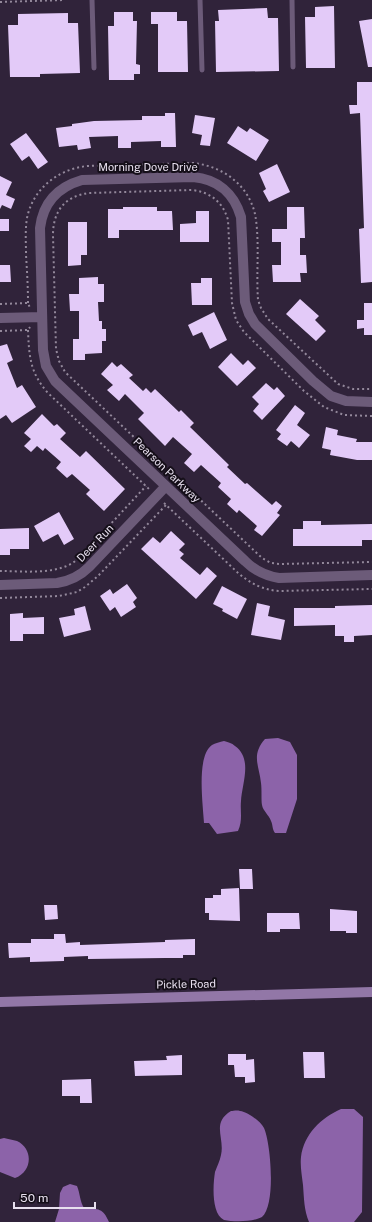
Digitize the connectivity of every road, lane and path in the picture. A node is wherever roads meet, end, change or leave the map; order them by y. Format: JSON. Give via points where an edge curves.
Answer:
{"nodes":[{"id":1,"x":64,"y":0,"type":"edge"},
{"id":2,"x":92,"y":0,"type":"edge"},
{"id":3,"x":200,"y":0,"type":"edge"},
{"id":4,"x":292,"y":0,"type":"edge"},
{"id":5,"x":0,"y":2,"type":"edge"},
{"id":6,"x":293,"y":67,"type":"dead end"},
{"id":7,"x":94,"y":68,"type":"dead end"},
{"id":8,"x":202,"y":70,"type":"dead end"},
{"id":9,"x":28,"y":304,"type":"dead end"},
{"id":10,"x":42,"y":317,"type":"junction"},
{"id":11,"x":0,"y":318,"type":"edge"},
{"id":12,"x":372,"y":389,"type":"edge"},
{"id":13,"x":372,"y":402,"type":"edge"},
{"id":14,"x":372,"y":416,"type":"edge"},
{"id":15,"x":146,"y":486,"type":"dead end"},
{"id":16,"x":166,"y":486,"type":"junction"},
{"id":17,"x":372,"y":562,"type":"edge"},
{"id":18,"x":0,"y":571,"type":"edge"},
{"id":19,"x":372,"y":575,"type":"edge"},
{"id":20,"x":0,"y":584,"type":"edge"},
{"id":21,"x":372,"y":992,"type":"edge"},
{"id":22,"x":0,"y":1002,"type":"edge"}],
"edges":[{"from":1,"to":5,"type":"path"},
{"from":2,"to":7,"type":"lane"},
{"from":3,"to":8,"type":"lane"},
{"from":4,"to":6,"type":"lane"},
{"from":9,"to":12,"type":"path","via":[[27,218],[35,198],[50,180],[70,169],[88,166],[203,164],[235,180],[246,193],[252,206],[256,222],[258,300],[268,319],[340,385],[353,389]]},
{"from":10,"to":11,"type":"street"},
{"from":10,"to":13,"type":"street","name":"Morning Dove Drive","via":[[40,228],[43,212],[56,193],[82,180],[201,178],[226,190],[239,211],[242,224],[245,302],[255,324],[331,396],[346,402]]},
{"from":10,"to":16,"type":"street","name":"Pearson Parkway","via":[[44,358],[52,377]]},
{"from":14,"to":17,"type":"path","via":[[344,415],[324,407],[304,391],[244,332],[236,320],[232,303],[228,220],[223,208],[213,197],[192,190],[89,192],[74,197],[61,207],[55,217],[53,235],[56,349],[58,361],[65,372],[262,558],[280,564]]},
{"from":15,"to":18,"type":"path","via":[[71,564],[56,570]]},
{"from":16,"to":19,"type":"street","name":"Pearson Parkway","via":[[250,566],[262,573],[279,578]]},
{"from":16,"to":20,"type":"street","name":"Deer Run","via":[[78,576],[57,583]]},
{"from":21,"to":22,"type":"street","name":"Pickle Road"}]}
